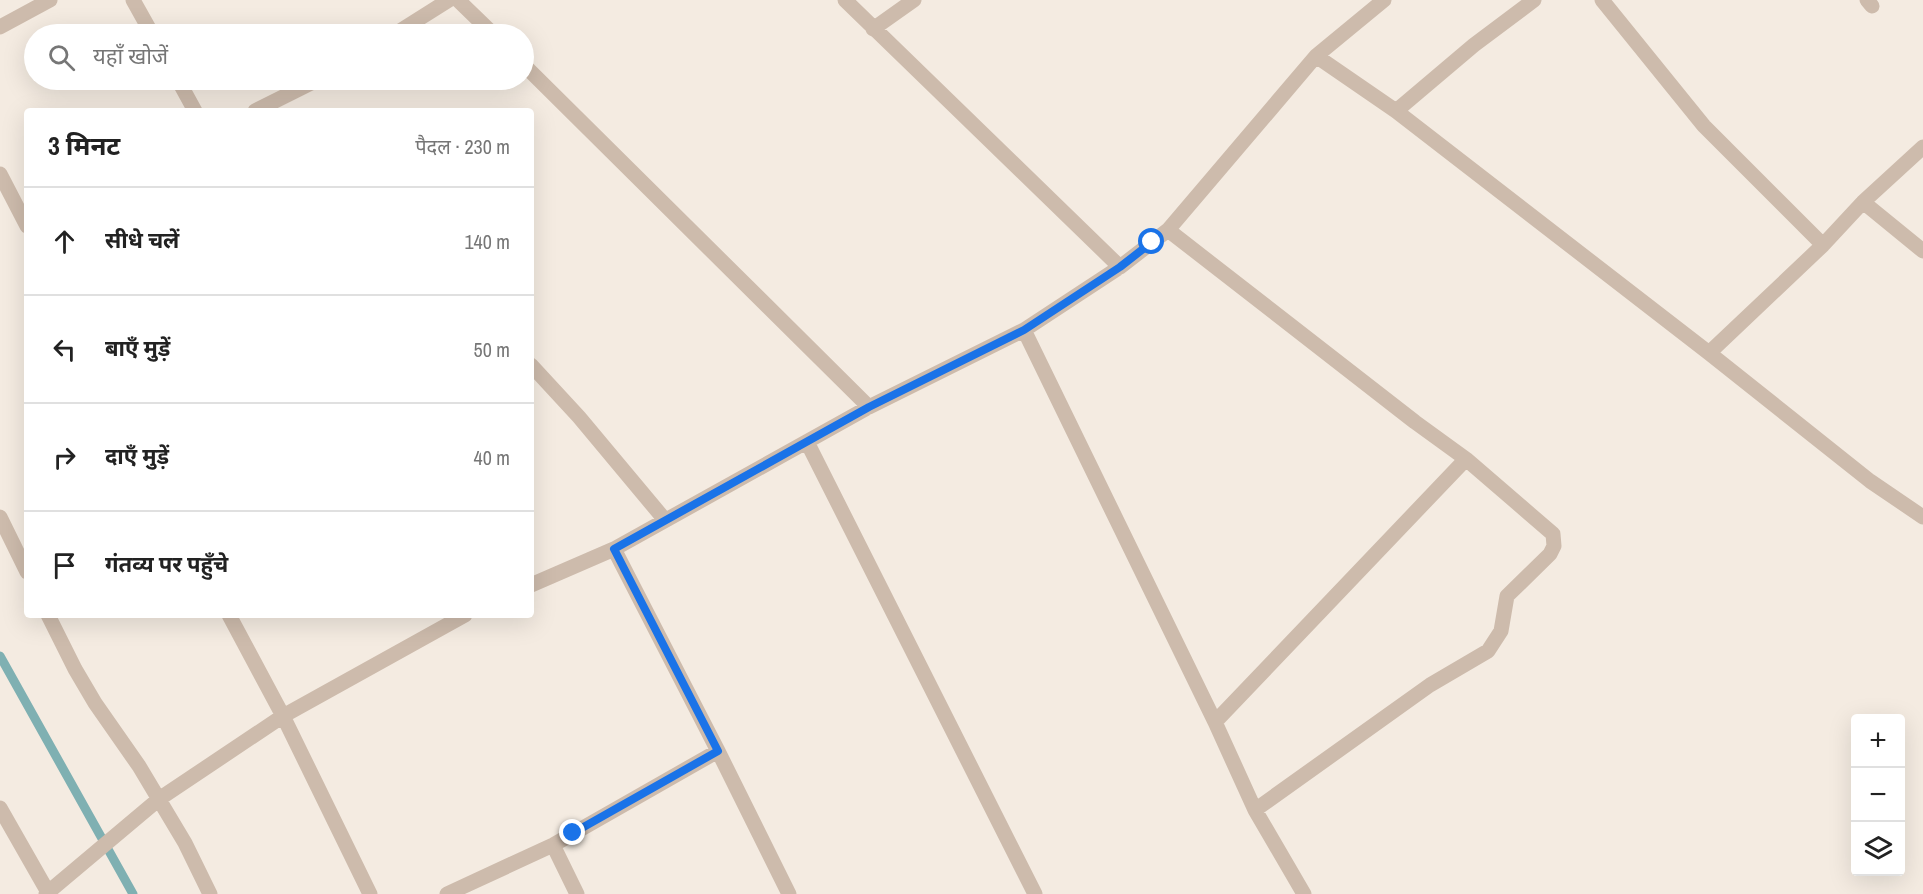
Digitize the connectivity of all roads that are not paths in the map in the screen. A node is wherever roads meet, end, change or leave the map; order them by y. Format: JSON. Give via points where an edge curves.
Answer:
{"nodes":[{"id":1,"x":50,"y":0,"type":"edge"},
{"id":2,"x":133,"y":0,"type":"edge"},
{"id":3,"x":449,"y":0,"type":"edge"},
{"id":4,"x":458,"y":0,"type":"edge"},
{"id":5,"x":845,"y":0,"type":"edge"},
{"id":6,"x":914,"y":0,"type":"edge"},
{"id":7,"x":1384,"y":0,"type":"edge"},
{"id":8,"x":1534,"y":0,"type":"edge"},
{"id":9,"x":1602,"y":0,"type":"edge"},
{"id":10,"x":147,"y":24,"type":"edge"},
{"id":11,"x":411,"y":24,"type":"edge"},
{"id":12,"x":483,"y":24,"type":"edge"},
{"id":13,"x":0,"y":27,"type":"edge"},
{"id":14,"x":873,"y":29,"type":"junction"},
{"id":15,"x":1316,"y":57,"type":"junction"},
{"id":16,"x":534,"y":75,"type":"edge"},
{"id":17,"x":183,"y":90,"type":"edge"},
{"id":18,"x":297,"y":90,"type":"edge"},
{"id":19,"x":193,"y":108,"type":"edge"},
{"id":20,"x":261,"y":108,"type":"edge"},
{"id":21,"x":1396,"y":111,"type":"junction"},
{"id":22,"x":1923,"y":147,"type":"edge"},
{"id":23,"x":0,"y":174,"type":"edge"},
{"id":24,"x":1863,"y":202,"type":"junction"},
{"id":25,"x":24,"y":220,"type":"edge"},
{"id":26,"x":1168,"y":230,"type":"junction"},
{"id":27,"x":1822,"y":245,"type":"junction"},
{"id":28,"x":1923,"y":251,"type":"edge"},
{"id":29,"x":1120,"y":267,"type":"junction"},
{"id":30,"x":1024,"y":330,"type":"junction"},
{"id":31,"x":1709,"y":353,"type":"junction"},
{"id":32,"x":534,"y":368,"type":"edge"},
{"id":33,"x":869,"y":407,"type":"junction"},
{"id":34,"x":807,"y":442,"type":"junction"},
{"id":35,"x":1466,"y":459,"type":"junction"},
{"id":36,"x":0,"y":517,"type":"edge"},
{"id":37,"x":1923,"y":518,"type":"edge"},
{"id":38,"x":665,"y":520,"type":"junction"},
{"id":39,"x":614,"y":549,"type":"junction"},
{"id":40,"x":24,"y":566,"type":"edge"},
{"id":41,"x":534,"y":584,"type":"edge"},
{"id":42,"x":50,"y":618,"type":"edge"},
{"id":43,"x":231,"y":618,"type":"edge"},
{"id":44,"x":460,"y":618,"type":"edge"},
{"id":45,"x":283,"y":716,"type":"junction"},
{"id":46,"x":1215,"y":722,"type":"junction"},
{"id":47,"x":718,"y":751,"type":"junction"},
{"id":48,"x":153,"y":804,"type":"junction"},
{"id":49,"x":0,"y":808,"type":"edge"},
{"id":50,"x":1255,"y":810,"type":"junction"},
{"id":51,"x":553,"y":845,"type":"junction"},
{"id":52,"x":51,"y":891,"type":"edge"},
{"id":53,"x":210,"y":894,"type":"edge"},
{"id":54,"x":370,"y":894,"type":"edge"},
{"id":55,"x":447,"y":894,"type":"edge"},
{"id":56,"x":577,"y":894,"type":"edge"},
{"id":57,"x":789,"y":894,"type":"edge"},
{"id":58,"x":1035,"y":894,"type":"edge"},
{"id":59,"x":1304,"y":894,"type":"edge"}],
"edges":[{"from":1,"to":13,"type":"street"},
{"from":2,"to":10,"type":"street"},
{"from":3,"to":11,"type":"street"},
{"from":4,"to":12,"type":"street"},
{"from":5,"to":14,"type":"street"},
{"from":6,"to":14,"type":"street"},
{"from":7,"to":15,"type":"street"},
{"from":8,"to":21,"type":"street"},
{"from":9,"to":27,"type":"street","via":[[1704,126]]},
{"from":14,"to":29,"type":"street"},
{"from":15,"to":21,"type":"street"},
{"from":15,"to":26,"type":"street"},
{"from":16,"to":33,"type":"street"},
{"from":17,"to":19,"type":"street"},
{"from":18,"to":20,"type":"street"},
{"from":21,"to":31,"type":"street"},
{"from":22,"to":24,"type":"street"},
{"from":23,"to":25,"type":"street"},
{"from":24,"to":27,"type":"street"},
{"from":24,"to":28,"type":"street"},
{"from":26,"to":29,"type":"street"},
{"from":26,"to":35,"type":"street"},
{"from":27,"to":31,"type":"street"},
{"from":29,"to":30,"type":"street"},
{"from":30,"to":33,"type":"street"},
{"from":30,"to":46,"type":"street"},
{"from":31,"to":37,"type":"street","via":[[1870,481]]},
{"from":32,"to":38,"type":"street"},
{"from":33,"to":34,"type":"street"},
{"from":34,"to":38,"type":"street"},
{"from":34,"to":58,"type":"street"},
{"from":35,"to":46,"type":"street"},
{"from":35,"to":50,"type":"street","via":[[1553,534],[1550,554],[1507,596],[1502,632],[1488,651],[1430,685]]},
{"from":36,"to":40,"type":"street"},
{"from":38,"to":39,"type":"street"},
{"from":39,"to":41,"type":"street"},
{"from":39,"to":47,"type":"street"},
{"from":42,"to":48,"type":"street","via":[[95,703],[139,766]]},
{"from":43,"to":45,"type":"street"},
{"from":44,"to":45,"type":"street"},
{"from":45,"to":48,"type":"street"},
{"from":45,"to":54,"type":"street"},
{"from":46,"to":50,"type":"street"},
{"from":47,"to":51,"type":"street"},
{"from":47,"to":57,"type":"street"},
{"from":48,"to":52,"type":"street"},
{"from":48,"to":53,"type":"street","via":[[185,843]]},
{"from":49,"to":52,"type":"street"},
{"from":50,"to":59,"type":"street"},
{"from":51,"to":55,"type":"street"},
{"from":51,"to":56,"type":"street"}]}
